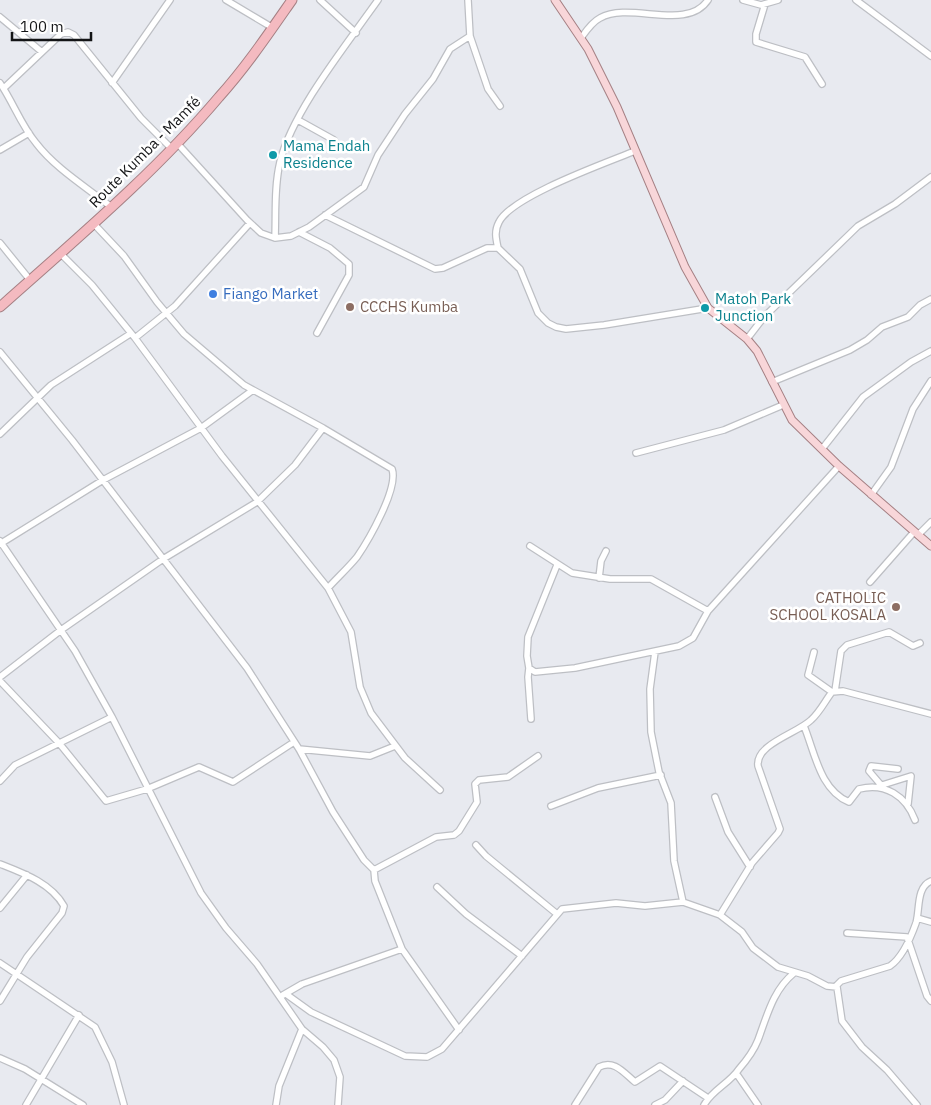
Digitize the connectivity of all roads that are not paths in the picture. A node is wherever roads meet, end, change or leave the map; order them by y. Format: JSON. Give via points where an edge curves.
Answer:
{"nodes":[{"id":1,"x":170,"y":0,"type":"edge"},
{"id":2,"x":226,"y":0,"type":"edge"},
{"id":3,"x":292,"y":0,"type":"edge"},
{"id":4,"x":320,"y":0,"type":"edge"},
{"id":5,"x":377,"y":0,"type":"edge"},
{"id":6,"x":468,"y":0,"type":"edge"},
{"id":7,"x":555,"y":0,"type":"edge"},
{"id":8,"x":708,"y":0,"type":"edge"},
{"id":9,"x":743,"y":0,"type":"edge"},
{"id":10,"x":778,"y":0,"type":"edge"},
{"id":11,"x":856,"y":0,"type":"edge"},
{"id":12,"x":764,"y":4,"type":"junction"},
{"id":13,"x":0,"y":17,"type":"edge"},
{"id":14,"x":273,"y":28,"type":"junction"},
{"id":15,"x":356,"y":33,"type":"junction"},
{"id":16,"x":470,"y":36,"type":"junction"},
{"id":17,"x":581,"y":38,"type":"junction"},
{"id":18,"x":42,"y":52,"type":"junction"},
{"id":19,"x":931,"y":56,"type":"edge"},
{"id":20,"x":112,"y":83,"type":"junction"},
{"id":21,"x":822,"y":84,"type":"dead end"},
{"id":22,"x":2,"y":86,"type":"edge"},
{"id":23,"x":500,"y":106,"type":"dead end"},
{"id":24,"x":298,"y":120,"type":"junction"},
{"id":25,"x":28,"y":133,"type":"junction"},
{"id":26,"x":334,"y":140,"type":"dead end"},
{"id":27,"x":174,"y":146,"type":"junction"},
{"id":28,"x":0,"y":150,"type":"edge"},
{"id":29,"x":635,"y":151,"type":"junction"},
{"id":30,"x":931,"y":177,"type":"edge"},
{"id":31,"x":110,"y":206,"type":"junction"},
{"id":32,"x":325,"y":215,"type":"junction"},
{"id":33,"x":93,"y":223,"type":"junction"},
{"id":34,"x":250,"y":224,"type":"junction"},
{"id":35,"x":299,"y":232,"type":"junction"},
{"id":36,"x":275,"y":238,"type":"junction"},
{"id":37,"x":0,"y":242,"type":"edge"},
{"id":38,"x":498,"y":248,"type":"junction"},
{"id":39,"x":60,"y":253,"type":"junction"},
{"id":40,"x":30,"y":280,"type":"junction"},
{"id":41,"x":931,"y":299,"type":"edge"},
{"id":42,"x":0,"y":307,"type":"edge"},
{"id":43,"x":708,"y":308,"type":"junction"},
{"id":44,"x":166,"y":314,"type":"junction"},
{"id":45,"x":317,"y":333,"type":"dead end"},
{"id":46,"x":132,"y":336,"type":"junction"},
{"id":47,"x":746,"y":339,"type":"junction"},
{"id":48,"x":0,"y":352,"type":"edge"},
{"id":49,"x":931,"y":352,"type":"edge"},
{"id":50,"x":772,"y":382,"type":"junction"},
{"id":51,"x":931,"y":382,"type":"edge"},
{"id":52,"x":252,"y":390,"type":"junction"},
{"id":53,"x":39,"y":398,"type":"junction"},
{"id":54,"x":784,"y":405,"type":"junction"},
{"id":55,"x":201,"y":428,"type":"junction"},
{"id":56,"x":323,"y":428,"type":"junction"},
{"id":57,"x":0,"y":434,"type":"edge"},
{"id":58,"x":822,"y":449,"type":"junction"},
{"id":59,"x":636,"y":453,"type":"dead end"},
{"id":60,"x":839,"y":466,"type":"junction"},
{"id":61,"x":103,"y":480,"type":"junction"},
{"id":62,"x":871,"y":495,"type":"junction"},
{"id":63,"x":258,"y":502,"type":"junction"},
{"id":64,"x":931,"y":522,"type":"edge"},
{"id":65,"x":916,"y":534,"type":"junction"},
{"id":66,"x":0,"y":543,"type":"edge"},
{"id":67,"x":530,"y":546,"type":"dead end"},
{"id":68,"x":931,"y":546,"type":"edge"},
{"id":69,"x":606,"y":551,"type":"dead end"},
{"id":70,"x":163,"y":558,"type":"junction"},
{"id":71,"x":557,"y":565,"type":"junction"},
{"id":72,"x":599,"y":578,"type":"junction"},
{"id":73,"x":870,"y":582,"type":"dead end"},
{"id":74,"x":328,"y":588,"type":"junction"},
{"id":75,"x":708,"y":611,"type":"junction"},
{"id":76,"x":61,"y":630,"type":"junction"},
{"id":77,"x":920,"y":643,"type":"dead end"},
{"id":78,"x":655,"y":652,"type":"junction"},
{"id":79,"x":814,"y":652,"type":"dead end"},
{"id":80,"x":530,"y":668,"type":"junction"},
{"id":81,"x":0,"y":679,"type":"edge"},
{"id":82,"x":833,"y":692,"type":"junction"},
{"id":83,"x":931,"y":714,"type":"edge"},
{"id":84,"x":112,"y":717,"type":"junction"},
{"id":85,"x":531,"y":719,"type":"dead end"},
{"id":86,"x":804,"y":726,"type":"junction"},
{"id":87,"x":294,"y":742,"type":"junction"},
{"id":88,"x":59,"y":744,"type":"junction"},
{"id":89,"x":395,"y":746,"type":"junction"},
{"id":90,"x":299,"y":749,"type":"junction"},
{"id":91,"x":538,"y":756,"type":"dead end"},
{"id":92,"x":898,"y":769,"type":"dead end"},
{"id":93,"x":661,"y":775,"type":"junction"},
{"id":94,"x":0,"y":781,"type":"edge"},
{"id":95,"x":879,"y":786,"type":"junction"},
{"id":96,"x":147,"y":789,"type":"junction"},
{"id":97,"x":440,"y":790,"type":"dead end"},
{"id":98,"x":715,"y":797,"type":"dead end"},
{"id":99,"x":908,"y":804,"type":"junction"},
{"id":100,"x":551,"y":806,"type":"dead end"},
{"id":101,"x":915,"y":820,"type":"dead end"},
{"id":102,"x":476,"y":845,"type":"dead end"},
{"id":103,"x":0,"y":864,"type":"edge"},
{"id":104,"x":750,"y":867,"type":"junction"},
{"id":105,"x":374,"y":870,"type":"junction"},
{"id":106,"x":27,"y":875,"type":"junction"},
{"id":107,"x":931,"y":881,"type":"edge"},
{"id":108,"x":437,"y":887,"type":"dead end"},
{"id":109,"x":683,"y":902,"type":"junction"},
{"id":110,"x":0,"y":908,"type":"edge"},
{"id":111,"x":557,"y":914,"type":"junction"},
{"id":112,"x":720,"y":915,"type":"junction"},
{"id":113,"x":917,"y":918,"type":"junction"},
{"id":114,"x":931,"y":922,"type":"edge"},
{"id":115,"x":847,"y":933,"type":"dead end"},
{"id":116,"x":908,"y":941,"type":"junction"},
{"id":117,"x":402,"y":949,"type":"junction"},
{"id":118,"x":522,"y":956,"type":"junction"},
{"id":119,"x":0,"y":963,"type":"edge"},
{"id":120,"x":794,"y":973,"type":"junction"},
{"id":121,"x":17,"y":975,"type":"junction"},
{"id":122,"x":836,"y":986,"type":"junction"},
{"id":123,"x":283,"y":995,"type":"junction"},
{"id":124,"x":0,"y":1001,"type":"edge"},
{"id":125,"x":931,"y":1001,"type":"edge"},
{"id":126,"x":79,"y":1015,"type":"junction"},
{"id":127,"x":302,"y":1029,"type":"junction"},
{"id":128,"x":459,"y":1030,"type":"junction"},
{"id":129,"x":0,"y":1058,"type":"edge"},
{"id":130,"x":736,"y":1073,"type":"junction"},
{"id":131,"x":40,"y":1079,"type":"junction"},
{"id":132,"x":683,"y":1081,"type":"junction"},
{"id":133,"x":708,"y":1098,"type":"junction"},
{"id":134,"x":26,"y":1105,"type":"edge"},
{"id":135,"x":83,"y":1105,"type":"edge"},
{"id":136,"x":124,"y":1105,"type":"edge"},
{"id":137,"x":276,"y":1105,"type":"edge"},
{"id":138,"x":338,"y":1105,"type":"edge"},
{"id":139,"x":575,"y":1105,"type":"edge"},
{"id":140,"x":655,"y":1105,"type":"edge"},
{"id":141,"x":704,"y":1105,"type":"edge"},
{"id":142,"x":758,"y":1105,"type":"edge"},
{"id":143,"x":917,"y":1105,"type":"edge"}],
"edges":[{"from":1,"to":20,"type":"street"},
{"from":2,"to":14,"type":"street"},
{"from":3,"to":14,"type":"highway","name":"Route Kumba - Mamfé"},
{"from":4,"to":15,"type":"street"},
{"from":5,"to":15,"type":"street"},
{"from":6,"to":16,"type":"street"},
{"from":7,"to":17,"type":"main road"},
{"from":8,"to":17,"type":"street","via":[[704,6],[686,14],[622,12],[602,16]]},
{"from":9,"to":12,"type":"street"},
{"from":10,"to":12,"type":"street"},
{"from":11,"to":19,"type":"street"},
{"from":12,"to":21,"type":"street","via":[[756,42],[805,57]]},
{"from":13,"to":18,"type":"street"},
{"from":14,"to":27,"type":"highway","name":"Route Kumba - Mamfé","via":[[219,98]]},
{"from":15,"to":24,"type":"street"},
{"from":16,"to":23,"type":"street","via":[[488,89]]},
{"from":16,"to":32,"type":"street","via":[[450,49],[433,79],[378,155],[364,187]]},
{"from":17,"to":29,"type":"main road","via":[[613,99]]},
{"from":18,"to":20,"type":"street","via":[[61,34],[68,32],[74,35]]},
{"from":18,"to":22,"type":"street"},
{"from":20,"to":27,"type":"street","via":[[142,118]]},
{"from":22,"to":25,"type":"street"},
{"from":24,"to":26,"type":"street"},
{"from":24,"to":36,"type":"street","via":[[280,161]]},
{"from":25,"to":28,"type":"street"},
{"from":25,"to":31,"type":"street","via":[[46,155]]},
{"from":27,"to":31,"type":"highway","name":"Route Kumba - Mamfé"},
{"from":27,"to":34,"type":"street"},
{"from":29,"to":38,"type":"street","via":[[543,190],[506,212],[496,228]]},
{"from":29,"to":43,"type":"main road","via":[[685,266]]},
{"from":30,"to":47,"type":"street","via":[[912,193],[858,226],[764,317]]},
{"from":31,"to":33,"type":"highway","name":"Route Kumba - Mamfé"},
{"from":32,"to":35,"type":"street"},
{"from":32,"to":38,"type":"street","via":[[435,269],[487,248]]},
{"from":33,"to":39,"type":"highway","name":"Route Kumba - Mamfé"},
{"from":33,"to":44,"type":"street","via":[[124,256]]},
{"from":34,"to":36,"type":"street"},
{"from":34,"to":44,"type":"street"},
{"from":35,"to":36,"type":"street"},
{"from":35,"to":45,"type":"street","via":[[330,248],[349,264],[349,274]]},
{"from":37,"to":40,"type":"street"},
{"from":38,"to":43,"type":"street","via":[[520,270],[538,313],[556,327],[604,325]]},
{"from":39,"to":40,"type":"highway","name":"Route Kumba - Mamfé"},
{"from":39,"to":46,"type":"street","via":[[92,285]]},
{"from":40,"to":42,"type":"highway","name":"Route Kumba - Mamfé"},
{"from":41,"to":50,"type":"street","via":[[908,317],[882,328],[853,348]]},
{"from":43,"to":47,"type":"main road"},
{"from":44,"to":46,"type":"street"},
{"from":44,"to":52,"type":"street","via":[[207,354]]},
{"from":46,"to":53,"type":"street","via":[[68,372]]},
{"from":46,"to":55,"type":"street"},
{"from":47,"to":50,"type":"main road","via":[[764,362]]},
{"from":48,"to":53,"type":"street"},
{"from":49,"to":58,"type":"street","via":[[911,362],[864,397]]},
{"from":50,"to":54,"type":"main road"},
{"from":51,"to":62,"type":"street","via":[[912,409],[891,467]]},
{"from":52,"to":55,"type":"street"},
{"from":52,"to":56,"type":"street"},
{"from":53,"to":57,"type":"street"},
{"from":53,"to":61,"type":"street"},
{"from":54,"to":58,"type":"main road","via":[[792,420]]},
{"from":54,"to":59,"type":"street","via":[[724,430]]},
{"from":55,"to":61,"type":"street"},
{"from":55,"to":63,"type":"street"},
{"from":56,"to":63,"type":"street","via":[[295,465]]},
{"from":56,"to":74,"type":"street","via":[[389,466],[393,472],[387,501],[367,540],[350,565]]},
{"from":58,"to":60,"type":"main road"},
{"from":60,"to":62,"type":"main road"},
{"from":60,"to":75,"type":"street"},
{"from":61,"to":66,"type":"street"},
{"from":61,"to":70,"type":"street"},
{"from":62,"to":65,"type":"main road"},
{"from":63,"to":70,"type":"street"},
{"from":63,"to":74,"type":"street"},
{"from":64,"to":65,"type":"street"},
{"from":65,"to":68,"type":"main road"},
{"from":65,"to":73,"type":"street"},
{"from":66,"to":76,"type":"street"},
{"from":67,"to":71,"type":"street"},
{"from":69,"to":72,"type":"street"},
{"from":70,"to":76,"type":"street"},
{"from":70,"to":87,"type":"street","via":[[247,668]]},
{"from":71,"to":72,"type":"street","via":[[572,574]]},
{"from":71,"to":80,"type":"street","via":[[528,637]]},
{"from":72,"to":75,"type":"street","via":[[651,579]]},
{"from":74,"to":89,"type":"street","via":[[351,632],[364,699]]},
{"from":75,"to":78,"type":"street","via":[[693,638],[679,646]]},
{"from":76,"to":81,"type":"street"},
{"from":76,"to":84,"type":"street"},
{"from":77,"to":82,"type":"street","via":[[913,646],[889,632],[847,645],[841,651]]},
{"from":78,"to":80,"type":"street","via":[[566,669],[535,672]]},
{"from":78,"to":93,"type":"street","via":[[650,725]]},
{"from":79,"to":82,"type":"street","via":[[808,675]]},
{"from":80,"to":85,"type":"street"},
{"from":81,"to":88,"type":"street"},
{"from":82,"to":83,"type":"street","via":[[843,691]]},
{"from":82,"to":86,"type":"street"},
{"from":84,"to":88,"type":"street"},
{"from":84,"to":96,"type":"street"},
{"from":86,"to":95,"type":"street","via":[[824,777],[834,792],[851,802],[857,790]]},
{"from":86,"to":104,"type":"street","via":[[767,747],[759,756],[758,766],[780,829]]},
{"from":87,"to":90,"type":"street"},
{"from":87,"to":96,"type":"street","via":[[233,782],[199,767]]},
{"from":88,"to":94,"type":"street","via":[[15,765]]},
{"from":88,"to":96,"type":"street","via":[[104,800]]},
{"from":89,"to":90,"type":"street","via":[[370,756]]},
{"from":89,"to":97,"type":"street"},
{"from":90,"to":105,"type":"street","via":[[333,812]]},
{"from":91,"to":105,"type":"street","via":[[508,777],[478,780],[475,784],[477,802],[459,832],[428,840]]},
{"from":92,"to":95,"type":"street","via":[[870,766],[869,771]]},
{"from":93,"to":100,"type":"street","via":[[598,788]]},
{"from":93,"to":109,"type":"street","via":[[671,803],[674,861]]},
{"from":95,"to":99,"type":"street","via":[[894,792]]},
{"from":95,"to":99,"type":"street","via":[[911,776]]},
{"from":96,"to":123,"type":"street","via":[[201,893]]},
{"from":98,"to":104,"type":"street","via":[[728,832]]},
{"from":99,"to":101,"type":"street"},
{"from":102,"to":111,"type":"street"},
{"from":103,"to":106,"type":"street"},
{"from":104,"to":112,"type":"street"},
{"from":105,"to":117,"type":"street","via":[[375,881]]},
{"from":106,"to":110,"type":"street"},
{"from":106,"to":121,"type":"street","via":[[60,899],[64,906]]},
{"from":107,"to":113,"type":"street","via":[[927,882],[920,895]]},
{"from":108,"to":118,"type":"street","via":[[466,914]]},
{"from":109,"to":111,"type":"street","via":[[566,908]]},
{"from":109,"to":112,"type":"street"},
{"from":111,"to":118,"type":"street","via":[[548,929]]},
{"from":112,"to":120,"type":"street","via":[[772,963]]},
{"from":113,"to":114,"type":"street"},
{"from":113,"to":116,"type":"street"},
{"from":115,"to":116,"type":"street","via":[[905,936]]},
{"from":116,"to":122,"type":"street","via":[[890,966],[864,972]]},
{"from":116,"to":125,"type":"street"},
{"from":117,"to":123,"type":"street","via":[[302,984]]},
{"from":117,"to":128,"type":"street"},
{"from":118,"to":128,"type":"street"},
{"from":119,"to":121,"type":"street"},
{"from":120,"to":122,"type":"street","via":[[824,985]]},
{"from":120,"to":130,"type":"street","via":[[782,984],[763,1020],[756,1043]]},
{"from":121,"to":124,"type":"street"},
{"from":121,"to":126,"type":"street"},
{"from":122,"to":143,"type":"street","via":[[842,1021]]},
{"from":123,"to":127,"type":"street"},
{"from":123,"to":128,"type":"street","via":[[311,1012],[405,1056],[427,1057],[437,1053]]},
{"from":126,"to":131,"type":"street"},
{"from":126,"to":136,"type":"street","via":[[100,1034]]},
{"from":127,"to":137,"type":"street","via":[[279,1086]]},
{"from":127,"to":138,"type":"street","via":[[324,1047],[338,1068]]},
{"from":129,"to":131,"type":"street"},
{"from":130,"to":133,"type":"street"},
{"from":130,"to":142,"type":"street"},
{"from":131,"to":134,"type":"street"},
{"from":131,"to":135,"type":"street"},
{"from":132,"to":133,"type":"street"},
{"from":132,"to":139,"type":"street","via":[[660,1066],[634,1082],[616,1066],[604,1065]]},
{"from":132,"to":140,"type":"street","via":[[665,1100]]},
{"from":133,"to":141,"type":"street"}]}
